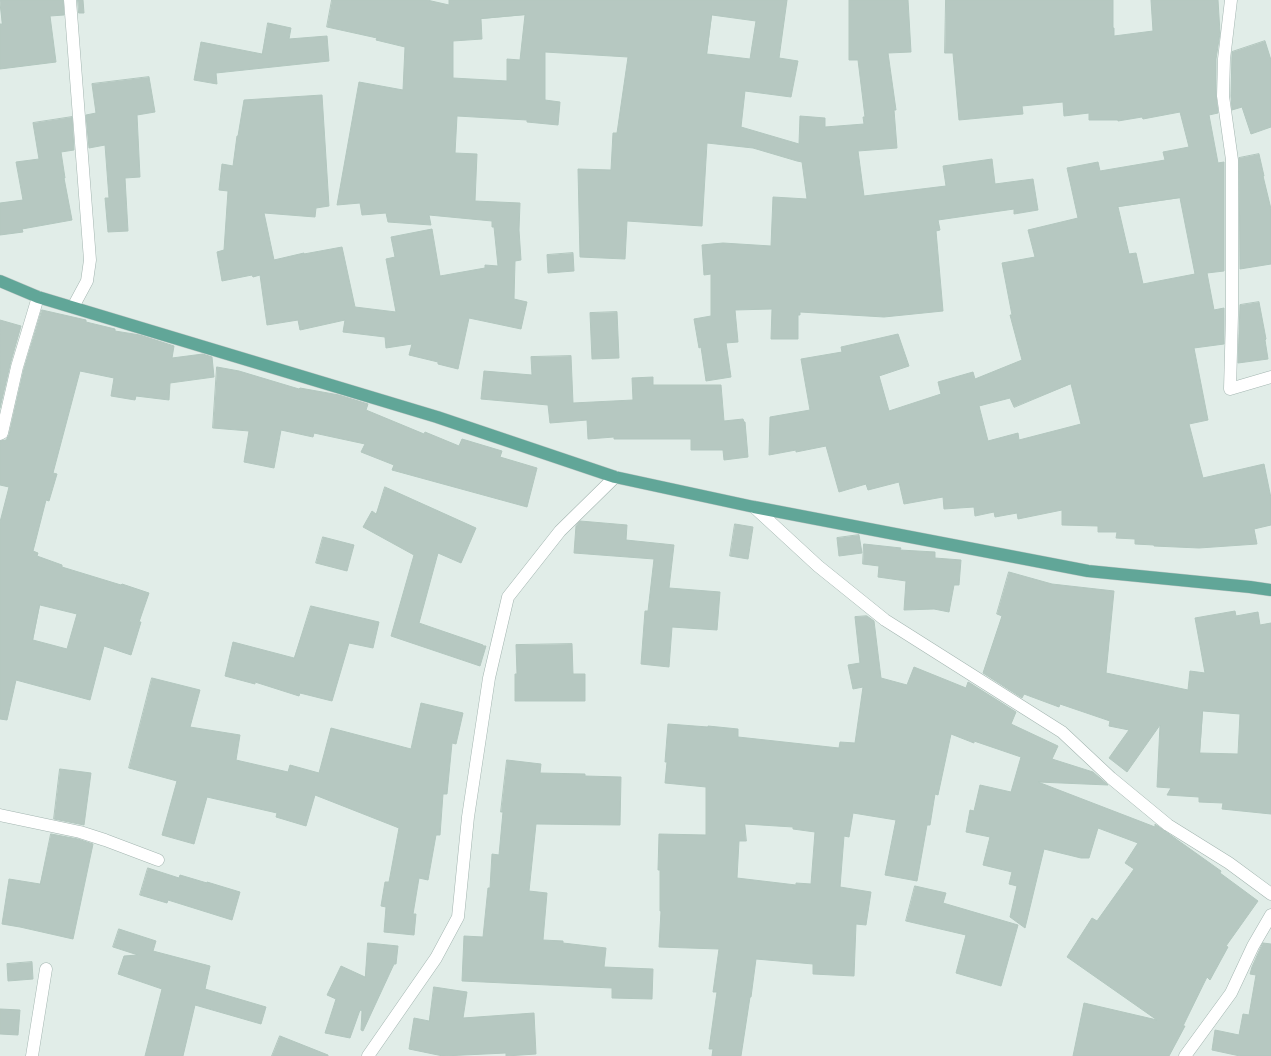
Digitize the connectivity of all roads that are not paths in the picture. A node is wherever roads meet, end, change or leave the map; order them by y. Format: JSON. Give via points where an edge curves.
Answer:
{"nodes":[{"id":1,"x":70,"y":0,"type":"edge"},
{"id":2,"x":1231,"y":0,"type":"edge"},
{"id":3,"x":0,"y":281,"type":"edge"},
{"id":4,"x":38,"y":297,"type":"junction"},
{"id":5,"x":73,"y":308,"type":"junction"},
{"id":6,"x":1271,"y":377,"type":"edge"},
{"id":7,"x":0,"y":434,"type":"edge"},
{"id":8,"x":615,"y":477,"type":"junction"},
{"id":9,"x":754,"y":507,"type":"junction"},
{"id":10,"x":1271,"y":590,"type":"edge"},
{"id":11,"x":0,"y":815,"type":"edge"},
{"id":12,"x":158,"y":860,"type":"dead end"},
{"id":13,"x":1271,"y":894,"type":"edge"},
{"id":14,"x":1271,"y":915,"type":"edge"},
{"id":15,"x":46,"y":969,"type":"dead end"},
{"id":16,"x":32,"y":1056,"type":"edge"},
{"id":17,"x":368,"y":1056,"type":"edge"},
{"id":18,"x":1185,"y":1056,"type":"edge"}],
"edges":[{"from":1,"to":5,"type":"street","via":[[90,260],[87,282]]},
{"from":2,"to":6,"type":"street","via":[[1224,59],[1223,96],[1232,160],[1230,389]]},
{"from":3,"to":4,"type":"main road"},
{"from":4,"to":5,"type":"main road"},
{"from":4,"to":7,"type":"street"},
{"from":5,"to":8,"type":"main road","via":[[437,417]]},
{"from":8,"to":9,"type":"main road"},
{"from":8,"to":17,"type":"street","via":[[560,531],[508,597],[489,678],[468,817],[458,917],[436,958]]},
{"from":9,"to":10,"type":"main road","via":[[1088,571]]},
{"from":9,"to":13,"type":"street","via":[[818,566],[885,620],[1062,732],[1110,778],[1168,825],[1229,863]]},
{"from":11,"to":12,"type":"street","via":[[80,832]]},
{"from":14,"to":18,"type":"street","via":[[1231,993]]},
{"from":15,"to":16,"type":"street"}]}
